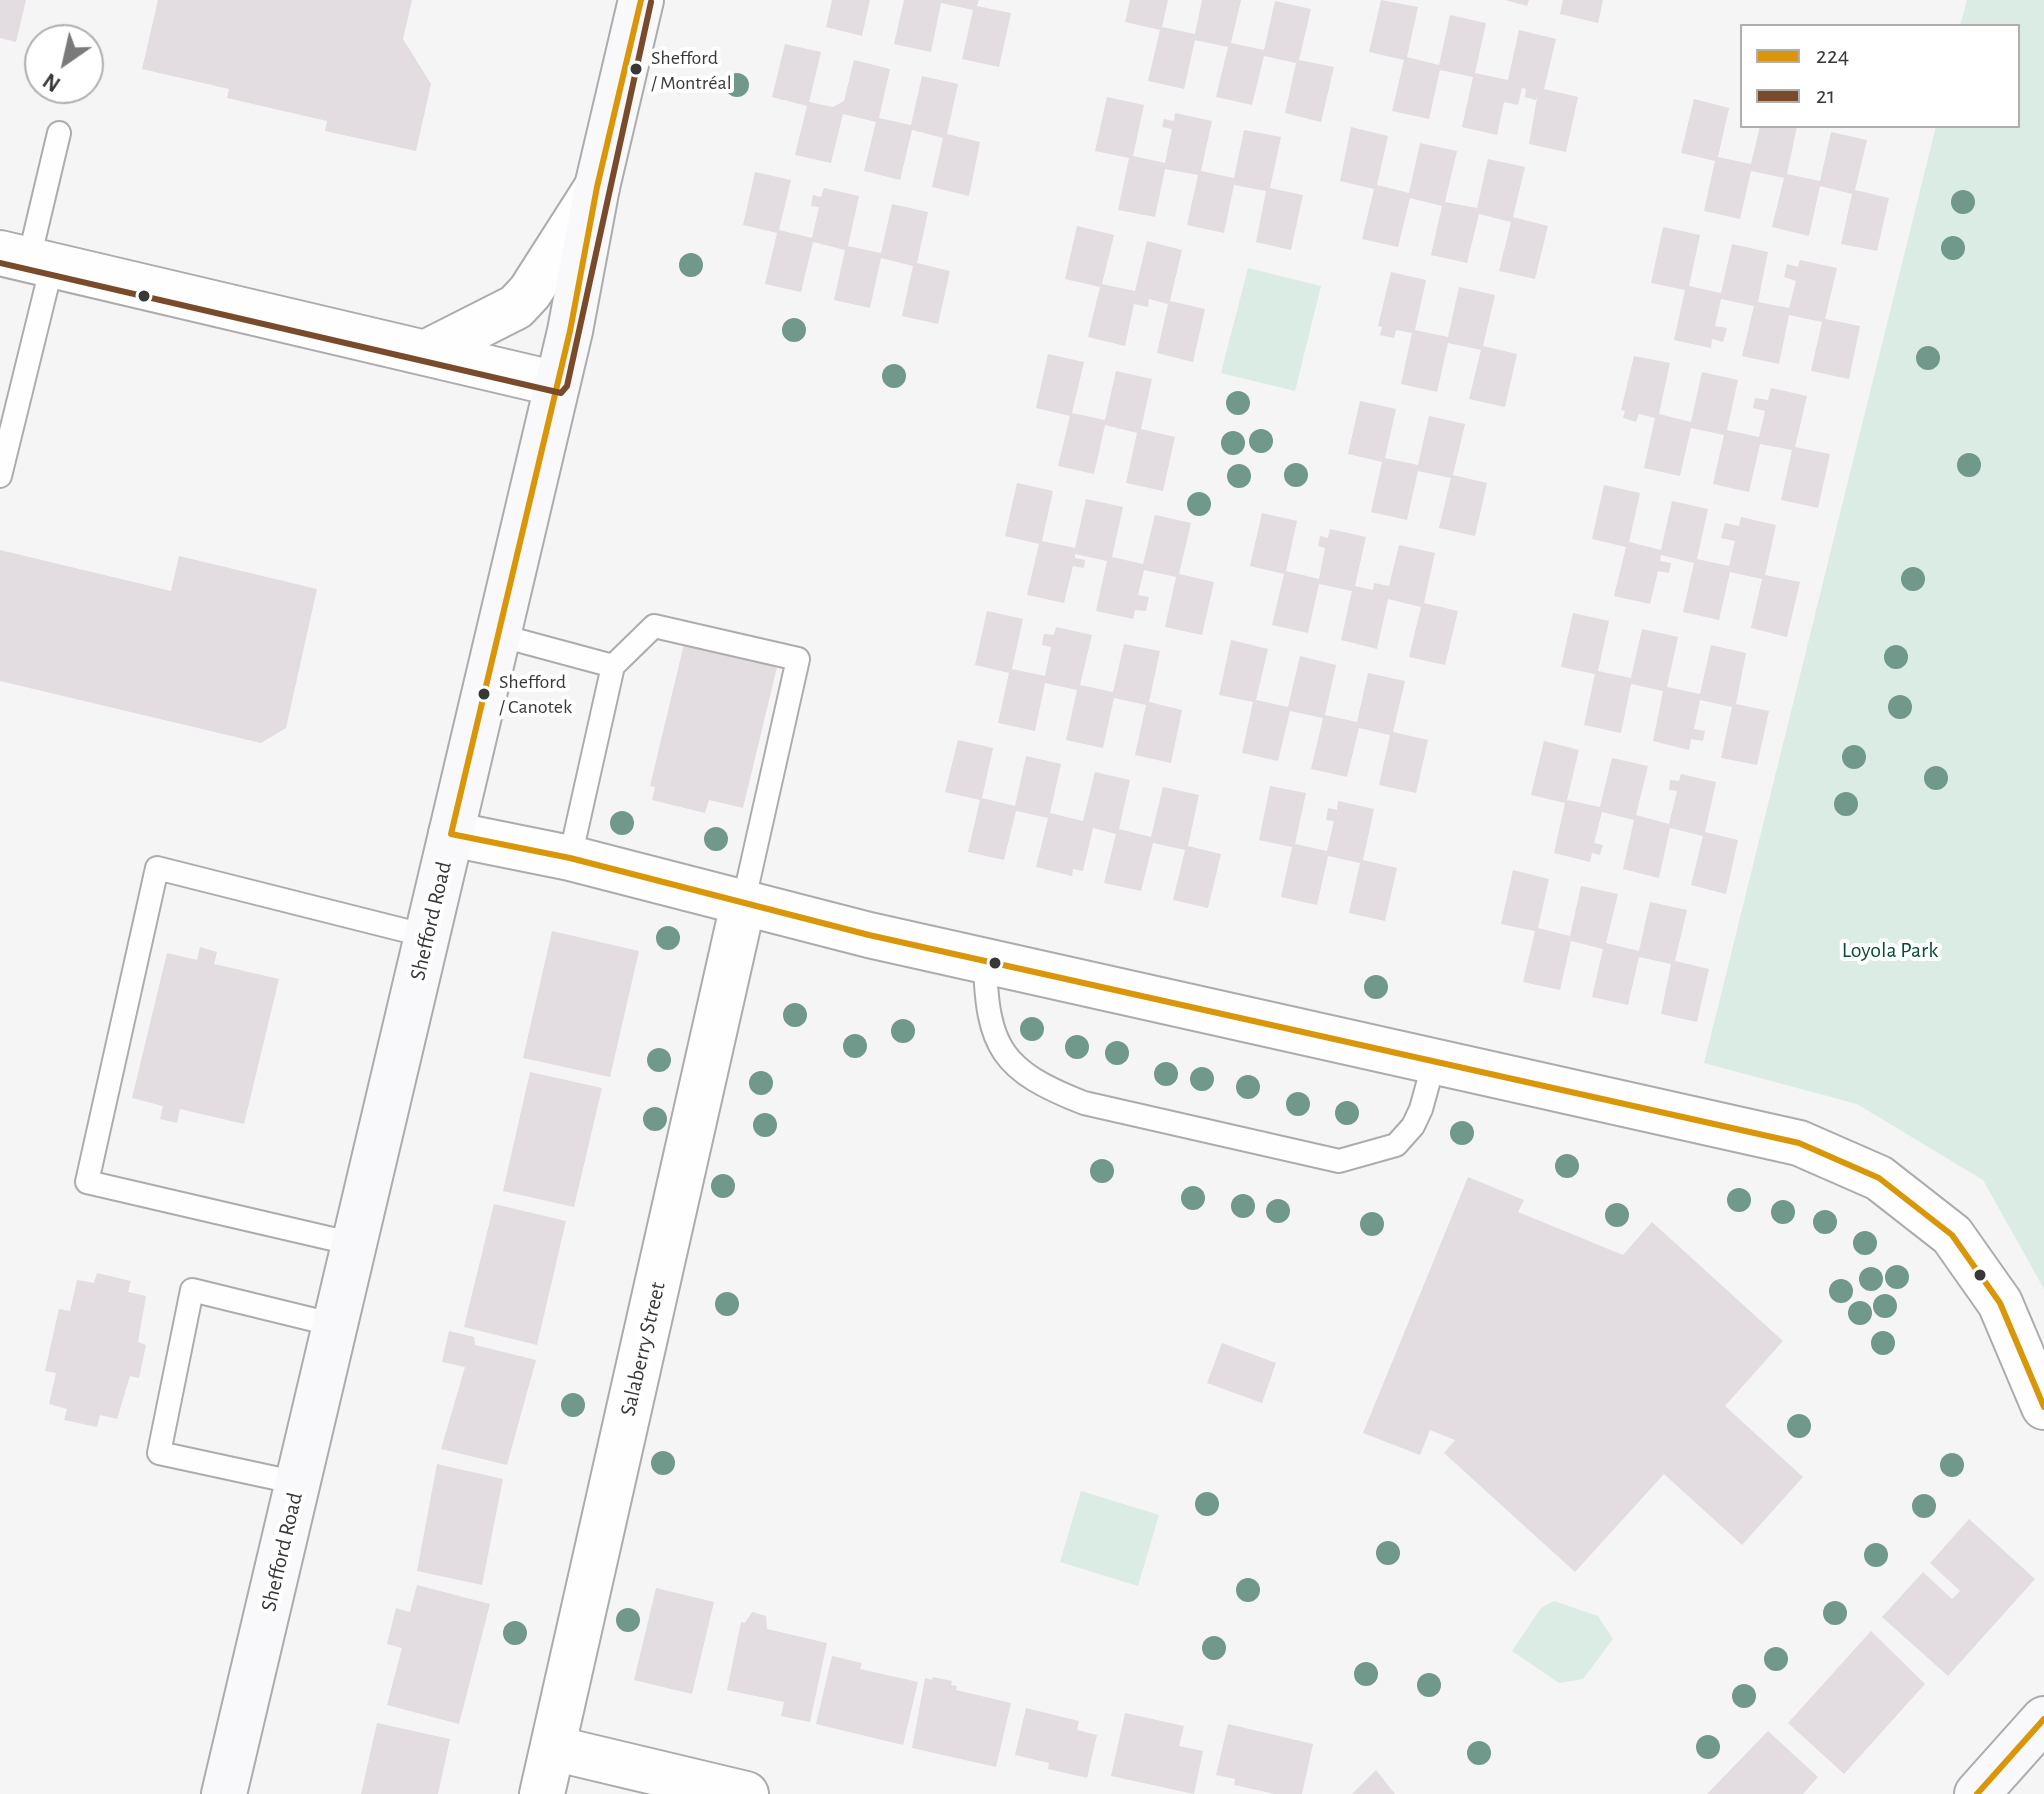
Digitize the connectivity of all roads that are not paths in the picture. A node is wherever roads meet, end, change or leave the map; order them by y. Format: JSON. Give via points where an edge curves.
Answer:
{"nodes":[{"id":1,"x":641,"y":0,"type":"edge"},
{"id":2,"x":59,"y":133,"type":"dead end"},
{"id":3,"x":597,"y":187,"type":"junction"},
{"id":4,"x":27,"y":259,"type":"edge"},
{"id":5,"x":429,"y":351,"type":"junction"},
{"id":6,"x":557,"y":384,"type":"junction"},
{"id":7,"x":0,"y":476,"type":"edge"},
{"id":8,"x":498,"y":635,"type":"junction"},
{"id":9,"x":613,"y":666,"type":"junction"},
{"id":10,"x":451,"y":834,"type":"junction"},
{"id":11,"x":570,"y":858,"type":"junction"},
{"id":12,"x":743,"y":904,"type":"junction"},
{"id":13,"x":427,"y":936,"type":"junction"},
{"id":14,"x":985,"y":961,"type":"junction"},
{"id":15,"x":1434,"y":1062,"type":"junction"},
{"id":16,"x":354,"y":1244,"type":"junction"},
{"id":17,"x":335,"y":1325,"type":"junction"},
{"id":18,"x":2044,"y":1407,"type":"edge"},
{"id":19,"x":298,"y":1483,"type":"junction"},
{"id":20,"x":2044,"y":1719,"type":"edge"},
{"id":21,"x":553,"y":1748,"type":"junction"},
{"id":22,"x":224,"y":1794,"type":"edge"},
{"id":23,"x":542,"y":1794,"type":"edge"},
{"id":24,"x":746,"y":1794,"type":"edge"},
{"id":25,"x":1977,"y":1794,"type":"edge"}],
"edges":[{"from":1,"to":3,"type":"street","name":"Shefford Road"},
{"from":2,"to":4,"type":"lane"},
{"from":3,"to":5,"type":"street","via":[[516,307]]},
{"from":3,"to":6,"type":"street","name":"Shefford Road"},
{"from":4,"to":5,"type":"street"},
{"from":4,"to":7,"type":"lane"},
{"from":5,"to":6,"type":"street"},
{"from":6,"to":8,"type":"street","name":"Shefford Road"},
{"from":8,"to":9,"type":"lane"},
{"from":8,"to":10,"type":"street","name":"Shefford Road"},
{"from":9,"to":11,"type":"lane"},
{"from":9,"to":12,"type":"lane","via":[[654,626],[798,659]]},
{"from":10,"to":11,"type":"street"},
{"from":10,"to":13,"type":"street","name":"Shefford Road"},
{"from":11,"to":12,"type":"street"},
{"from":12,"to":14,"type":"street"},
{"from":12,"to":21,"type":"street","name":"Salaberry Street"},
{"from":13,"to":16,"type":"street","name":"Shefford Road"},
{"from":13,"to":16,"type":"lane","via":[[157,868],[87,1182]]},
{"from":14,"to":15,"type":"street"},
{"from":14,"to":15,"type":"lane","via":[[986,1015],[999,1044],[1021,1072],[1050,1090],[1084,1103],[1339,1161],[1396,1145],[1421,1109]]},
{"from":15,"to":18,"type":"street","via":[[1783,1139],[1879,1178],[1952,1235],[2000,1303]]},
{"from":16,"to":17,"type":"street","name":"Shefford Road"},
{"from":17,"to":19,"type":"street","name":"Shefford Road"},
{"from":17,"to":19,"type":"lane","via":[[192,1290],[159,1453]]},
{"from":19,"to":22,"type":"street","name":"Shefford Road"},
{"from":20,"to":25,"type":"street"},
{"from":21,"to":23,"type":"street","name":"Salaberry Street"},
{"from":21,"to":24,"type":"street"}]}
